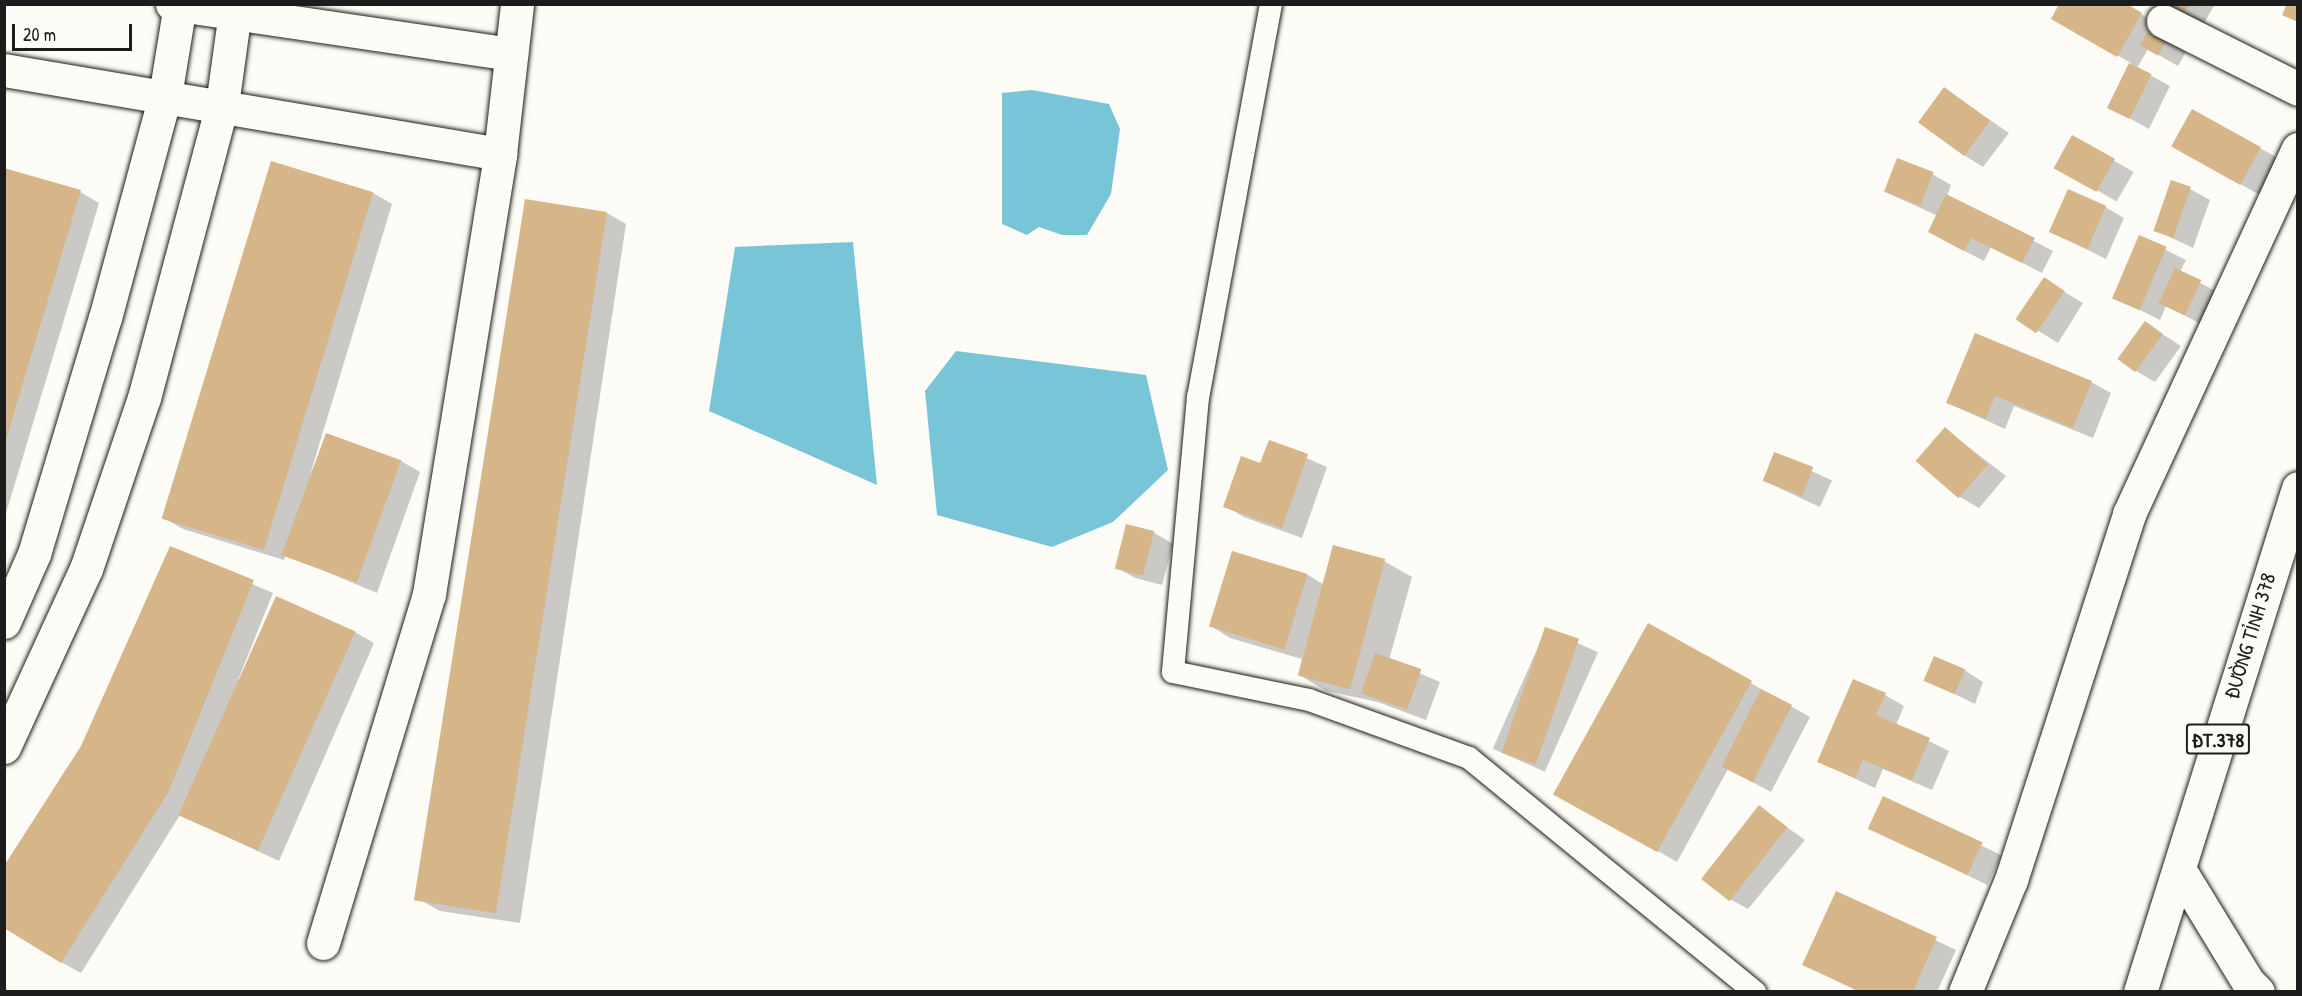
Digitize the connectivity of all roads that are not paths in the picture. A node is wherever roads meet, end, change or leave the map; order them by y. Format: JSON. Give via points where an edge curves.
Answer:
{"nodes":[{"id":1,"x":517,"y":4,"type":"edge"},
{"id":2,"x":1271,"y":4,"type":"edge"},
{"id":3,"x":178,"y":5,"type":"edge"},
{"id":4,"x":236,"y":8,"type":"edge"},
{"id":5,"x":2163,"y":21,"type":"dead end"},
{"id":6,"x":511,"y":54,"type":"junction"},
{"id":7,"x":4,"y":70,"type":"edge"},
{"id":8,"x":2298,"y":89,"type":"edge"},
{"id":9,"x":165,"y":96,"type":"junction"},
{"id":10,"x":222,"y":105,"type":"junction"},
{"id":11,"x":2298,"y":149,"type":"edge"},
{"id":12,"x":500,"y":154,"type":"junction"},
{"id":13,"x":2298,"y":488,"type":"edge"},
{"id":14,"x":4,"y":622,"type":"edge"},
{"id":15,"x":4,"y":747,"type":"edge"},
{"id":16,"x":2179,"y":869,"type":"junction"},
{"id":17,"x":323,"y":943,"type":"dead end"},
{"id":18,"x":1755,"y":992,"type":"edge"},
{"id":19,"x":1965,"y":992,"type":"edge"},
{"id":20,"x":2140,"y":992,"type":"edge"},
{"id":21,"x":2258,"y":992,"type":"edge"}],
"edges":[{"from":1,"to":6,"type":"street"},
{"from":2,"to":18,"type":"lane","via":[[1198,397],[1173,672],[1309,700],[1469,758]]},
{"from":3,"to":4,"type":"street"},
{"from":3,"to":9,"type":"street"},
{"from":4,"to":6,"type":"street"},
{"from":4,"to":10,"type":"street"},
{"from":5,"to":8,"type":"street"},
{"from":6,"to":12,"type":"street"},
{"from":7,"to":9,"type":"street"},
{"from":9,"to":10,"type":"street"},
{"from":9,"to":14,"type":"street","via":[[64,461],[34,554]]},
{"from":10,"to":12,"type":"street"},
{"from":10,"to":15,"type":"street","via":[[144,398],[86,569]]},
{"from":11,"to":19,"type":"street","via":[[2129,514],[2012,880]]},
{"from":12,"to":17,"type":"street","via":[[429,594]]},
{"from":13,"to":16,"type":"street","name":"ĐƯỜNG TỈNH 378","number":"ĐT.378"},
{"from":16,"to":20,"type":"street","name":"ĐƯỜNG TỈNH 378","number":"ĐT.378"},
{"from":16,"to":21,"type":"street","via":[[2248,982]]}]}
